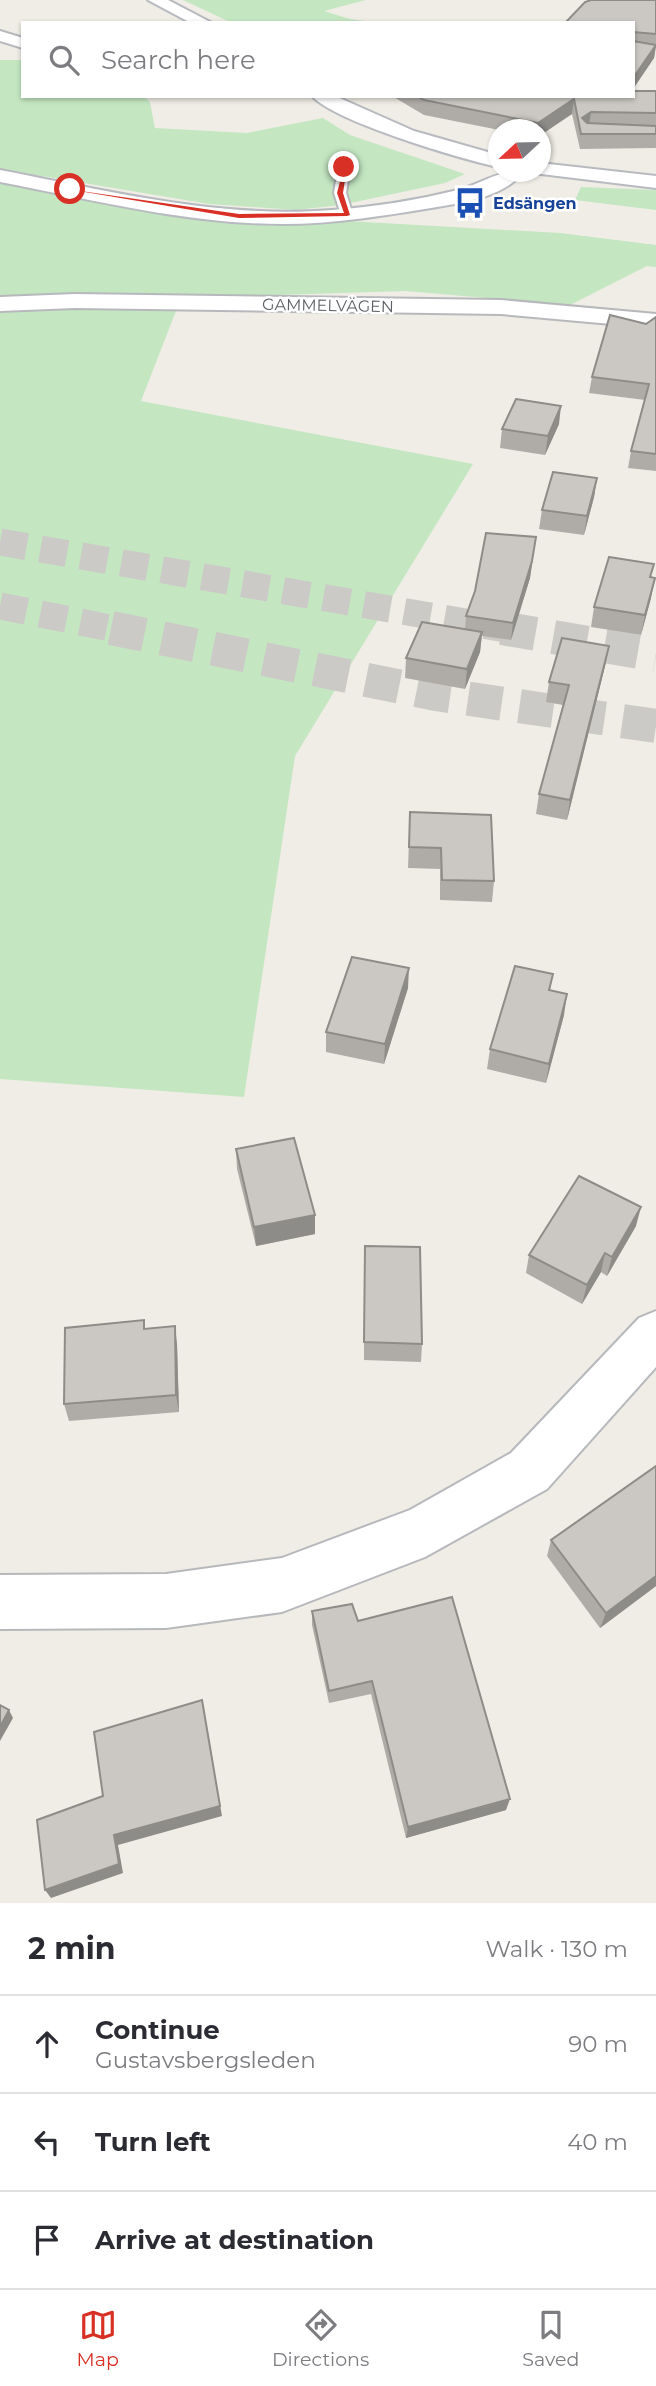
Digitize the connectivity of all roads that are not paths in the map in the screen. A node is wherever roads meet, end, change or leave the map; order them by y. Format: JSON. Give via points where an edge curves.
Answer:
{"nodes":[{"id":1,"x":156,"y":0,"type":"edge"},
{"id":2,"x":200,"y":21,"type":"edge"},
{"id":3,"x":0,"y":36,"type":"edge"},
{"id":4,"x":21,"y":42,"type":"edge"},
{"id":5,"x":325,"y":98,"type":"edge"},
{"id":6,"x":488,"y":158,"type":"edge"},
{"id":7,"x":344,"y":167,"type":"dead end"},
{"id":8,"x":551,"y":170,"type":"edge"},
{"id":9,"x":0,"y":176,"type":"edge"},
{"id":10,"x":496,"y":182,"type":"edge"},
{"id":11,"x":656,"y":182,"type":"edge"},
{"id":12,"x":347,"y":215,"type":"junction"},
{"id":13,"x":0,"y":304,"type":"edge"},
{"id":14,"x":656,"y":321,"type":"edge"},
{"id":15,"x":656,"y":1333,"type":"edge"},
{"id":16,"x":0,"y":1602,"type":"edge"}],
"edges":[{"from":1,"to":2,"type":"street"},
{"from":3,"to":4,"type":"street"},
{"from":5,"to":6,"type":"street","via":[[368,121],[433,145]]},
{"from":7,"to":12,"type":"lane","via":[[340,193]]},
{"from":8,"to":11,"type":"street"},
{"from":9,"to":12,"type":"street","via":[[239,216]]},
{"from":10,"to":12,"type":"street","via":[[464,194]]},
{"from":13,"to":14,"type":"street","name":"GAMMELVÄGEN","via":[[75,300],[501,307]]},
{"from":15,"to":16,"type":"street","via":[[529,1471],[425,1531],[282,1585],[166,1601]]}]}
